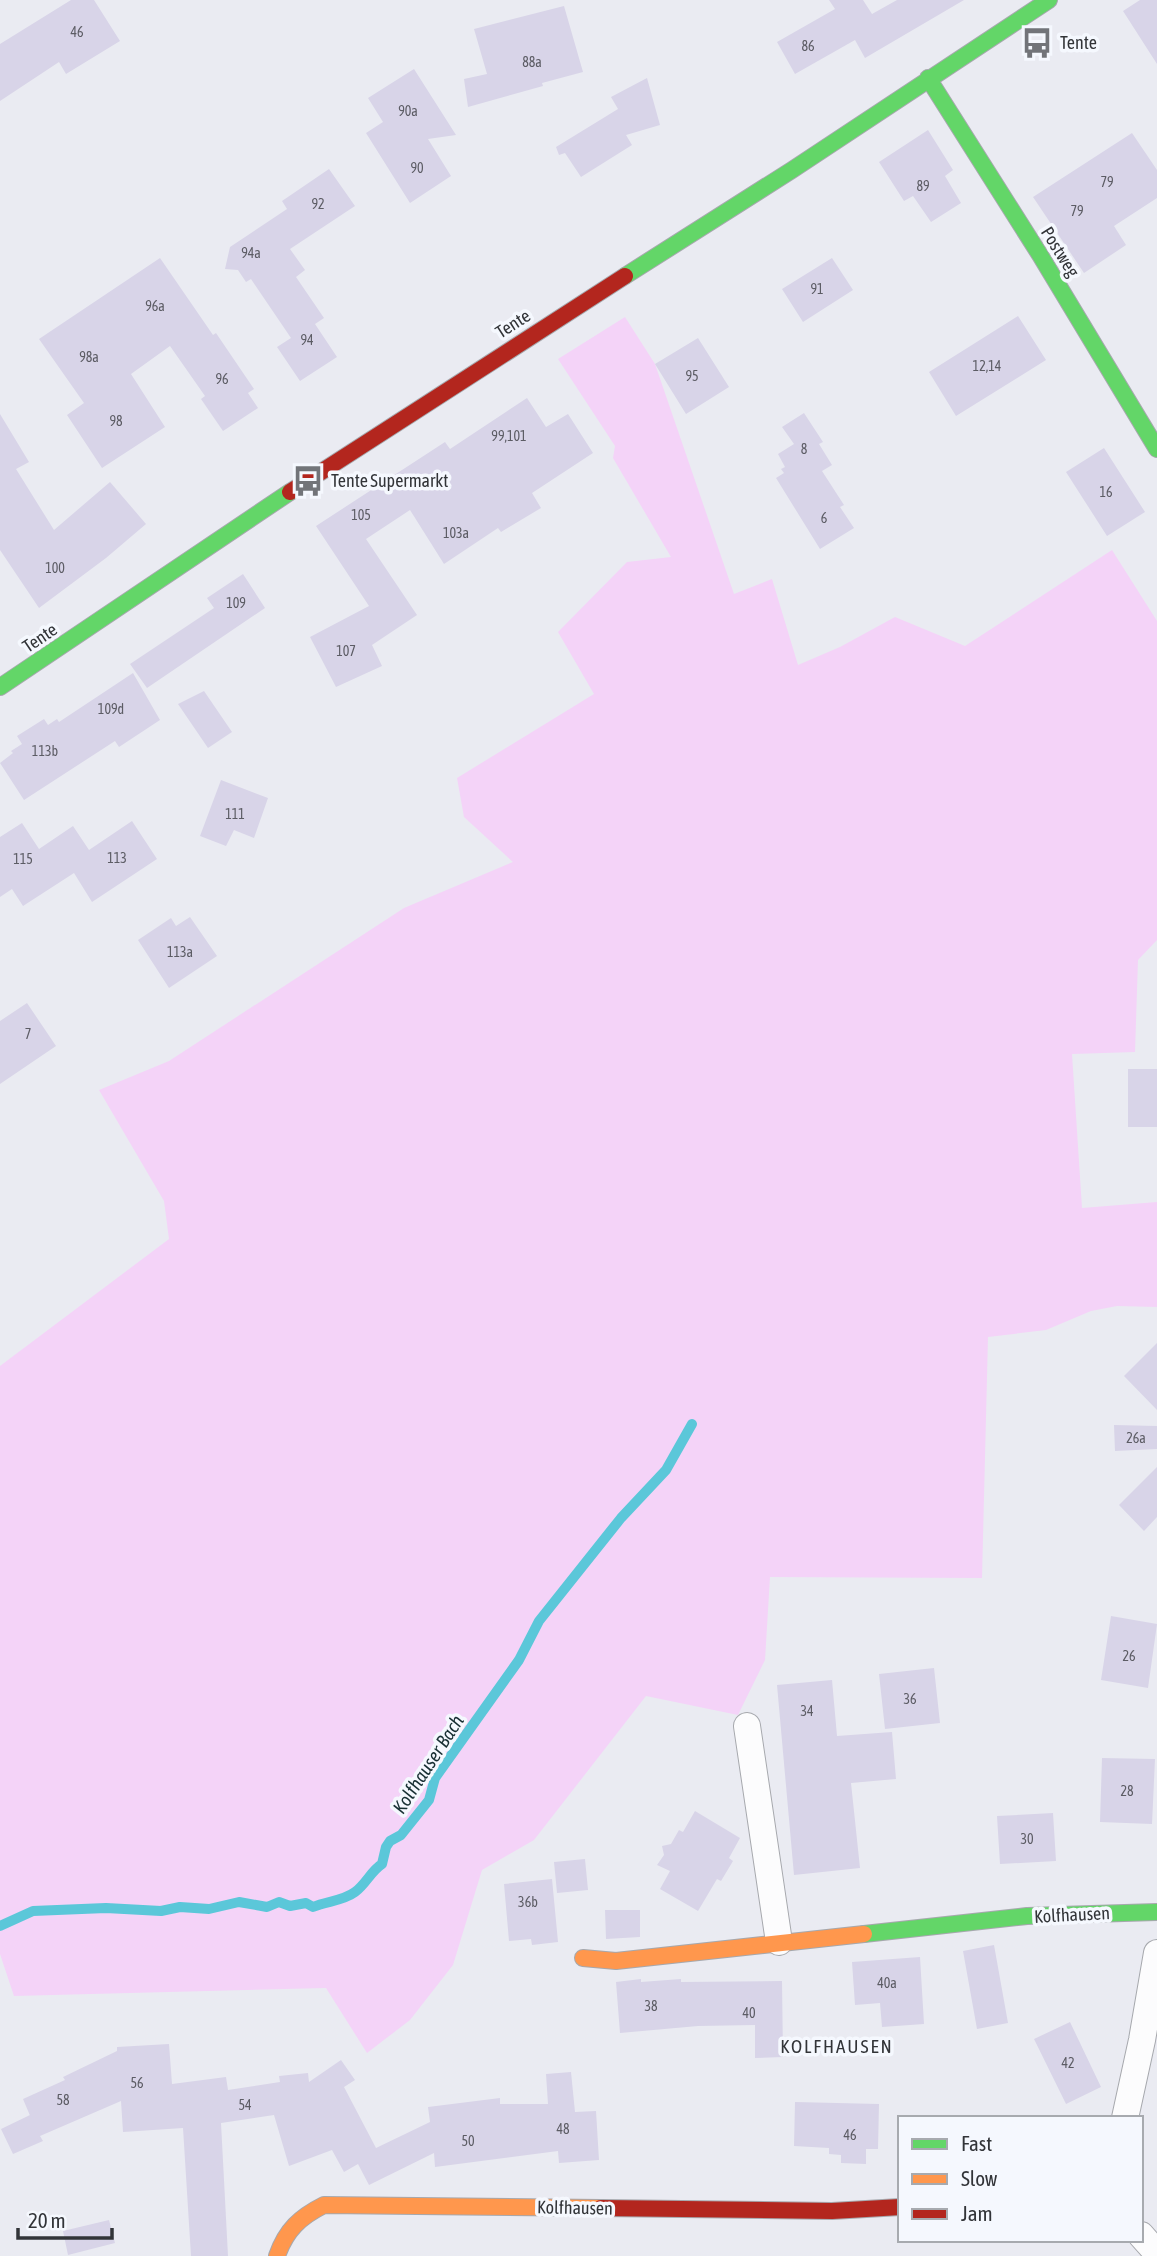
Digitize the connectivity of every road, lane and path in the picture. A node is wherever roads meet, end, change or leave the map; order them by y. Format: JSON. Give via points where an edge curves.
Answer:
{"nodes":[{"id":1,"x":1049,"y":0,"type":"edge"},
{"id":2,"x":928,"y":78,"type":"junction"},
{"id":3,"x":1157,"y":449,"type":"edge"},
{"id":4,"x":0,"y":687,"type":"edge"},
{"id":5,"x":747,"y":1727,"type":"dead end"},
{"id":6,"x":1157,"y":1912,"type":"edge"},
{"id":7,"x":779,"y":1942,"type":"junction"},
{"id":8,"x":1157,"y":1952,"type":"edge"},
{"id":9,"x":583,"y":1958,"type":"dead end"},
{"id":10,"x":1125,"y":2116,"type":"edge"},
{"id":11,"x":898,"y":2207,"type":"edge"},
{"id":12,"x":1143,"y":2237,"type":"edge"},
{"id":13,"x":1157,"y":2253,"type":"edge"},
{"id":14,"x":277,"y":2256,"type":"edge"}],
"edges":[{"from":1,"to":2,"type":"street","name":"Tente"},
{"from":2,"to":3,"type":"street","name":"Postweg"},
{"from":2,"to":4,"type":"street","name":"Tente","via":[[279,499]]},
{"from":5,"to":7,"type":"street"},
{"from":6,"to":7,"type":"street","name":"Kolfhausen","via":[[1027,1916]]},
{"from":7,"to":9,"type":"street","name":"Kolfhausen","via":[[616,1961]]},
{"from":8,"to":10,"type":"street"},
{"from":11,"to":14,"type":"street","name":"Kolfhausen","via":[[832,2211],[324,2205],[305,2213],[282,2236]]},
{"from":12,"to":13,"type":"street"}]}
